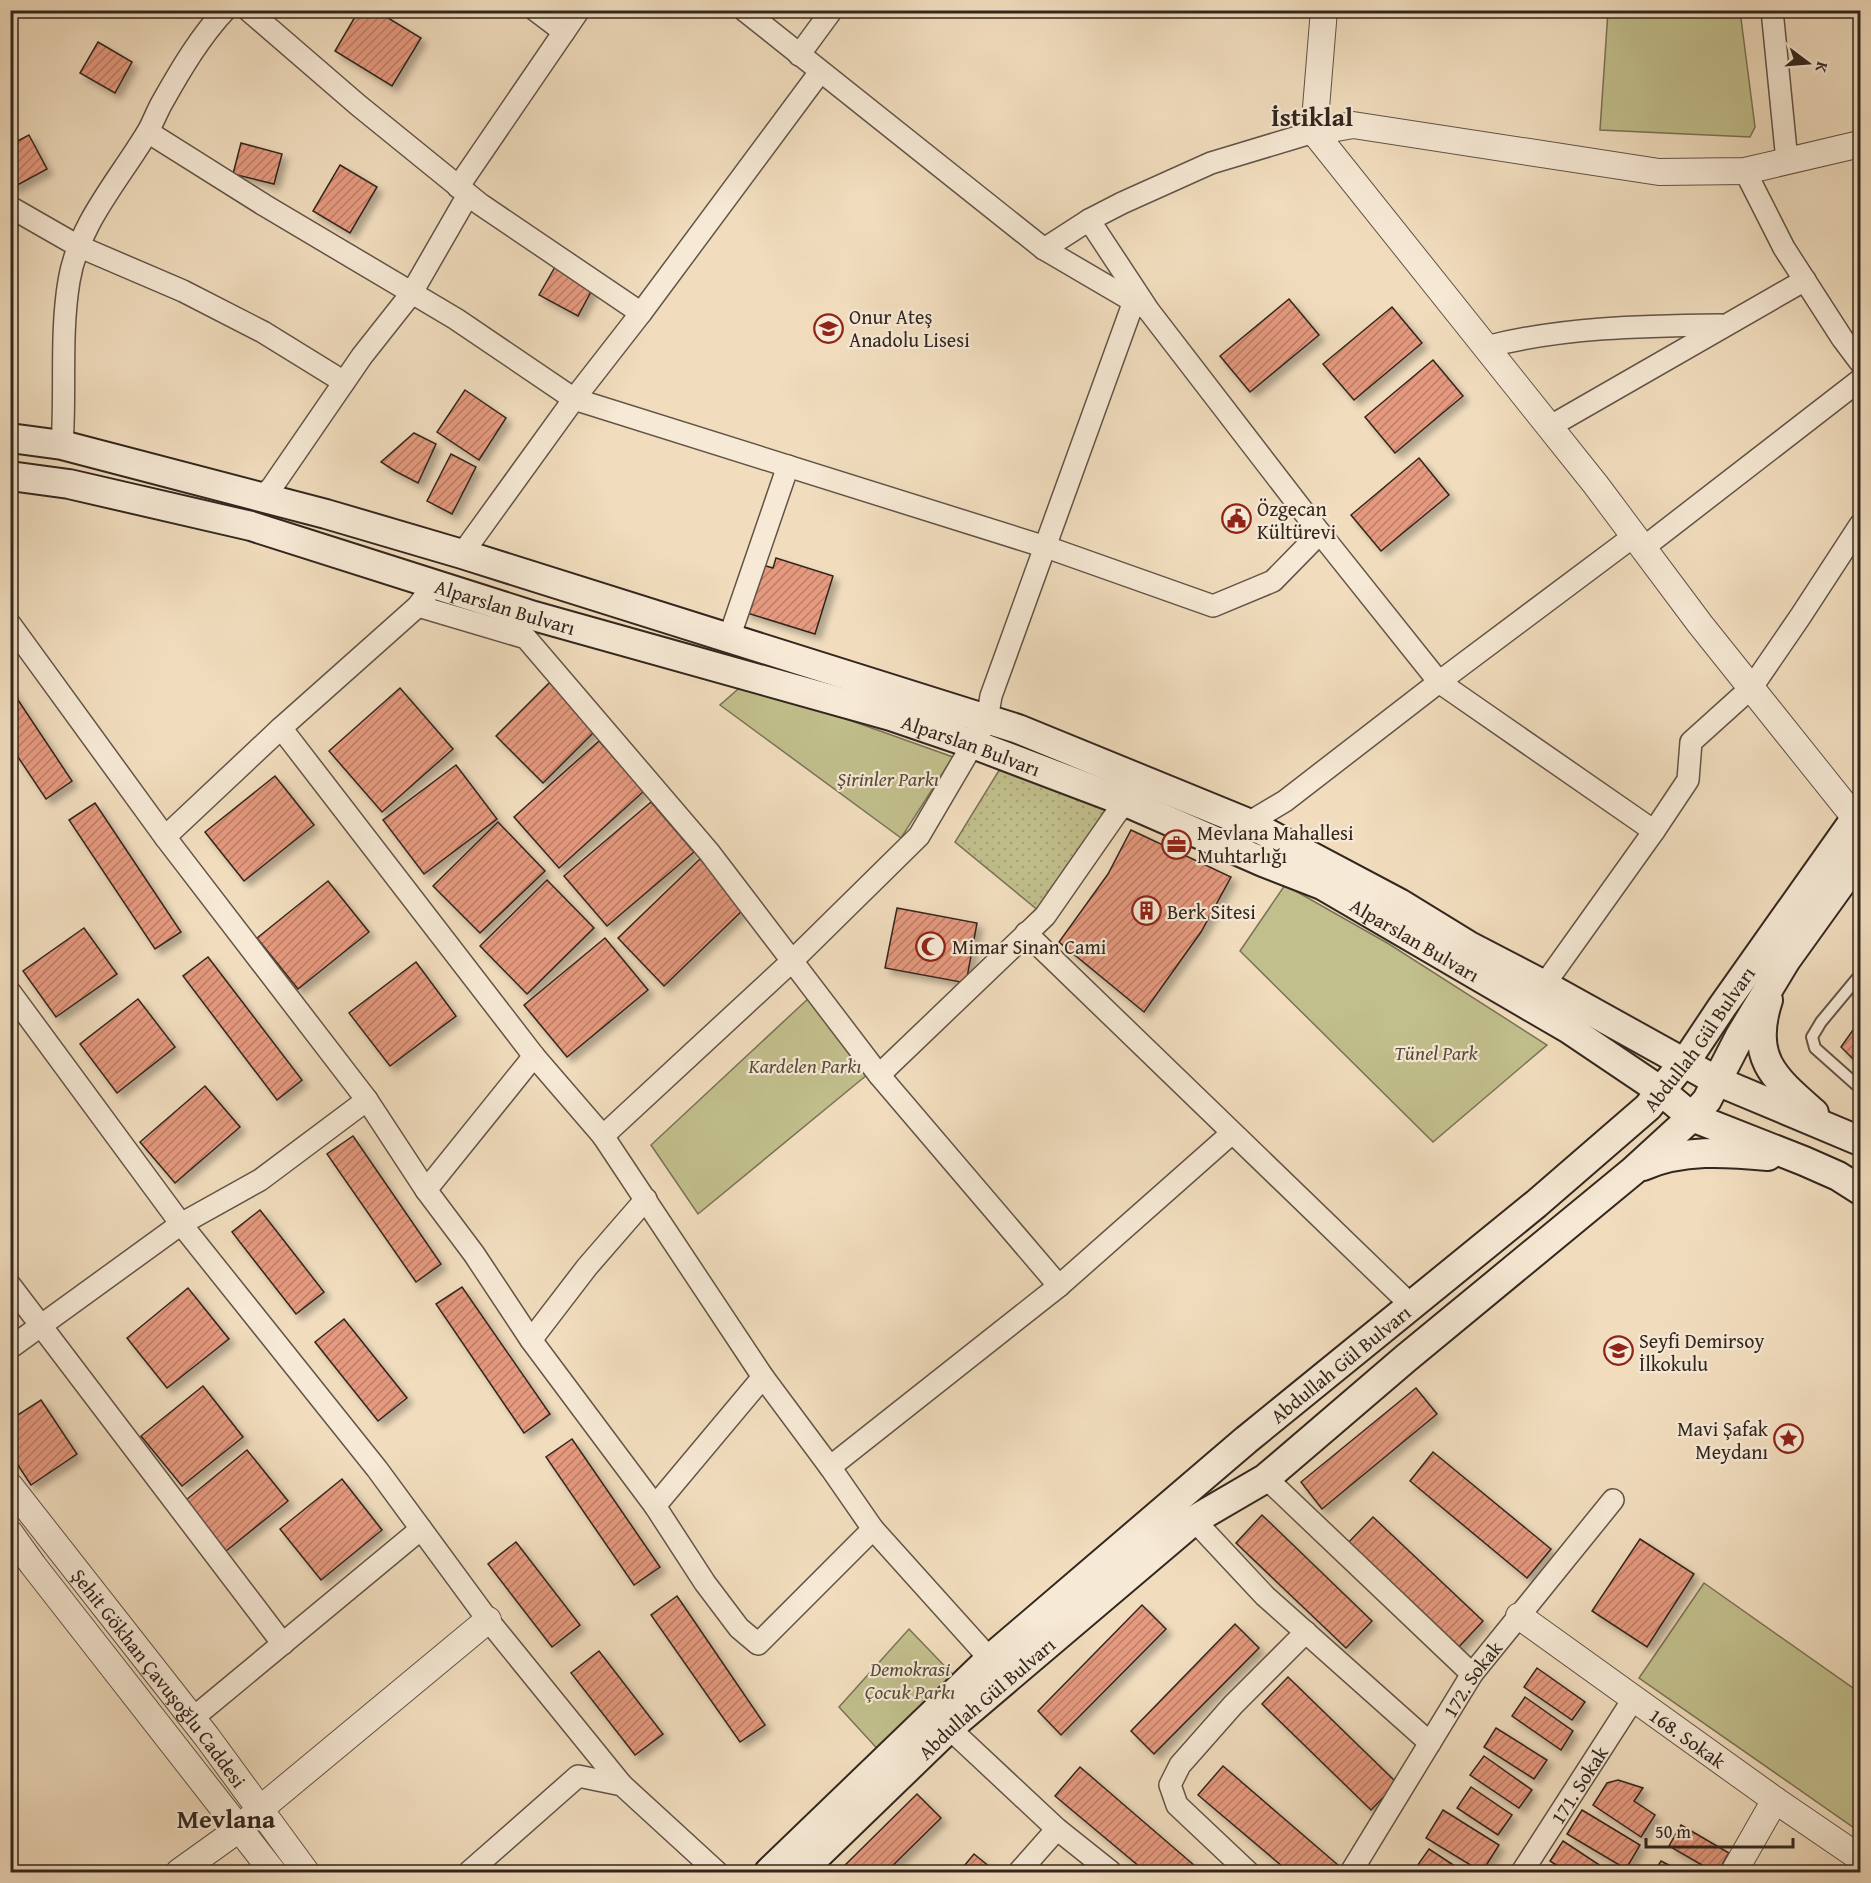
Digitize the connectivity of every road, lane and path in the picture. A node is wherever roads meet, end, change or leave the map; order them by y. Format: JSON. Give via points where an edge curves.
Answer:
{"nodes":[{"id":1,"x":225,"y":10,"type":"edge"},
{"id":2,"x":248,"y":10,"type":"edge"},
{"id":3,"x":535,"y":10,"type":"edge"},
{"id":4,"x":579,"y":10,"type":"edge"},
{"id":5,"x":744,"y":10,"type":"edge"},
{"id":6,"x":832,"y":10,"type":"edge"},
{"id":7,"x":1324,"y":10,"type":"edge"},
{"id":8,"x":1772,"y":10,"type":"edge"},
{"id":9,"x":564,"y":32,"type":"junction"},
{"id":10,"x":799,"y":55,"type":"junction"},
{"id":11,"x":820,"y":72,"type":"junction"},
{"id":12,"x":148,"y":132,"type":"junction"},
{"id":13,"x":1314,"y":132,"type":"junction"},
{"id":14,"x":1860,"y":144,"type":"edge"},
{"id":15,"x":1787,"y":160,"type":"junction"},
{"id":16,"x":1745,"y":171,"type":"junction"},
{"id":17,"x":463,"y":190,"type":"junction"},
{"id":18,"x":10,"y":207,"type":"edge"},
{"id":19,"x":1089,"y":220,"type":"junction"},
{"id":20,"x":78,"y":246,"type":"junction"},
{"id":21,"x":1044,"y":249,"type":"junction"},
{"id":22,"x":1805,"y":280,"type":"junction"},
{"id":23,"x":411,"y":294,"type":"junction"},
{"id":24,"x":1141,"y":306,"type":"junction"},
{"id":25,"x":641,"y":313,"type":"junction"},
{"id":26,"x":1724,"y":325,"type":"junction"},
{"id":27,"x":1486,"y":347,"type":"junction"},
{"id":28,"x":1860,"y":362,"type":"edge"},
{"id":29,"x":1860,"y":380,"type":"edge"},
{"id":30,"x":344,"y":382,"type":"junction"},
{"id":31,"x":574,"y":399,"type":"junction"},
{"id":32,"x":1550,"y":427,"type":"junction"},
{"id":33,"x":10,"y":438,"type":"edge"},
{"id":34,"x":62,"y":445,"type":"junction"},
{"id":35,"x":788,"y":466,"type":"junction"},
{"id":36,"x":10,"y":476,"type":"edge"},
{"id":37,"x":262,"y":497,"type":"junction"},
{"id":38,"x":1860,"y":525,"type":"edge"},
{"id":39,"x":1320,"y":533,"type":"junction"},
{"id":40,"x":1639,"y":542,"type":"junction"},
{"id":41,"x":1044,"y":547,"type":"junction"},
{"id":42,"x":462,"y":554,"type":"junction"},
{"id":43,"x":434,"y":583,"type":"junction"},
{"id":44,"x":418,"y":606,"type":"junction"},
{"id":45,"x":10,"y":624,"type":"edge"},
{"id":46,"x":530,"y":627,"type":"junction"},
{"id":47,"x":729,"y":638,"type":"junction"},
{"id":48,"x":1439,"y":682,"type":"junction"},
{"id":49,"x":1752,"y":687,"type":"junction"},
{"id":50,"x":281,"y":728,"type":"junction"},
{"id":51,"x":980,"y":732,"type":"junction"},
{"id":52,"x":1133,"y":790,"type":"junction"},
{"id":53,"x":1858,"y":815,"type":"edge"},
{"id":54,"x":1248,"y":823,"type":"junction"},
{"id":55,"x":1654,"y":831,"type":"junction"},
{"id":56,"x":165,"y":837,"type":"junction"},
{"id":57,"x":1860,"y":856,"type":"edge"},
{"id":58,"x":1026,"y":933,"type":"junction"},
{"id":59,"x":1786,"y":960,"type":"junction"},
{"id":60,"x":791,"y":962,"type":"junction"},
{"id":61,"x":1860,"y":975,"type":"edge"},
{"id":62,"x":1544,"y":985,"type":"junction"},
{"id":63,"x":10,"y":992,"type":"edge"},
{"id":64,"x":534,"y":1056,"type":"junction"},
{"id":65,"x":1683,"y":1063,"type":"junction"},
{"id":66,"x":879,"y":1075,"type":"junction"},
{"id":67,"x":1717,"y":1081,"type":"junction"},
{"id":68,"x":1860,"y":1088,"type":"edge"},
{"id":69,"x":1661,"y":1091,"type":"junction"},
{"id":70,"x":367,"y":1100,"type":"junction"},
{"id":71,"x":1692,"y":1117,"type":"junction"},
{"id":72,"x":1831,"y":1129,"type":"junction"},
{"id":73,"x":1232,"y":1133,"type":"junction"},
{"id":74,"x":603,"y":1136,"type":"junction"},
{"id":75,"x":1860,"y":1141,"type":"edge"},
{"id":76,"x":1804,"y":1161,"type":"junction"},
{"id":77,"x":1633,"y":1171,"type":"junction"},
{"id":78,"x":426,"y":1190,"type":"junction"},
{"id":79,"x":1860,"y":1190,"type":"edge"},
{"id":80,"x":646,"y":1199,"type":"junction"},
{"id":81,"x":181,"y":1224,"type":"junction"},
{"id":82,"x":10,"y":1285,"type":"edge"},
{"id":83,"x":1059,"y":1286,"type":"junction"},
{"id":84,"x":1411,"y":1305,"type":"junction"},
{"id":85,"x":41,"y":1326,"type":"junction"},
{"id":86,"x":531,"y":1340,"type":"junction"},
{"id":87,"x":10,"y":1348,"type":"edge"},
{"id":88,"x":763,"y":1377,"type":"junction"},
{"id":89,"x":830,"y":1467,"type":"junction"},
{"id":90,"x":1266,"y":1478,"type":"junction"},
{"id":91,"x":10,"y":1486,"type":"edge"},
{"id":92,"x":1613,"y":1500,"type":"dead end"},
{"id":93,"x":655,"y":1506,"type":"junction"},
{"id":94,"x":1194,"y":1520,"type":"junction"},
{"id":95,"x":421,"y":1529,"type":"junction"},
{"id":96,"x":873,"y":1529,"type":"junction"},
{"id":97,"x":15,"y":1548,"type":"edge"},
{"id":98,"x":1519,"y":1616,"type":"junction"},
{"id":99,"x":488,"y":1620,"type":"junction"},
{"id":100,"x":1306,"y":1632,"type":"junction"},
{"id":101,"x":283,"y":1644,"type":"junction"},
{"id":102,"x":990,"y":1659,"type":"junction"},
{"id":103,"x":1472,"y":1674,"type":"junction"},
{"id":104,"x":1634,"y":1698,"type":"junction"},
{"id":105,"x":192,"y":1718,"type":"junction"},
{"id":106,"x":950,"y":1728,"type":"junction"},
{"id":107,"x":1430,"y":1743,"type":"junction"},
{"id":108,"x":622,"y":1785,"type":"junction"},
{"id":109,"x":1775,"y":1800,"type":"junction"},
{"id":110,"x":259,"y":1810,"type":"junction"},
{"id":111,"x":239,"y":1829,"type":"junction"},
{"id":112,"x":1057,"y":1829,"type":"junction"},
{"id":113,"x":1860,"y":1858,"type":"edge"},
{"id":114,"x":179,"y":1872,"type":"edge"},
{"id":115,"x":273,"y":1872,"type":"edge"},
{"id":116,"x":306,"y":1872,"type":"edge"},
{"id":117,"x":469,"y":1872,"type":"edge"},
{"id":118,"x":717,"y":1872,"type":"edge"},
{"id":119,"x":769,"y":1872,"type":"edge"},
{"id":120,"x":800,"y":1872,"type":"edge"},
{"id":121,"x":1019,"y":1872,"type":"edge"},
{"id":122,"x":1111,"y":1872,"type":"edge"},
{"id":123,"x":1248,"y":1872,"type":"edge"},
{"id":124,"x":1351,"y":1872,"type":"edge"},
{"id":125,"x":1522,"y":1872,"type":"edge"},
{"id":126,"x":1734,"y":1872,"type":"edge"}],
"edges":[{"from":1,"to":12,"type":"street","via":[[188,58]]},
{"from":2,"to":17,"type":"street"},
{"from":3,"to":9,"type":"street"},
{"from":4,"to":9,"type":"street"},
{"from":5,"to":10,"type":"street"},
{"from":6,"to":10,"type":"street"},
{"from":7,"to":13,"type":"street"},
{"from":8,"to":15,"type":"street"},
{"from":9,"to":17,"type":"street"},
{"from":10,"to":11,"type":"street"},
{"from":11,"to":21,"type":"street"},
{"from":11,"to":25,"type":"street"},
{"from":12,"to":20,"type":"street"},
{"from":12,"to":23,"type":"street"},
{"from":13,"to":16,"type":"street","via":[[1353,125],[1659,172]]},
{"from":13,"to":19,"type":"street","via":[[1211,163]]},
{"from":13,"to":27,"type":"street"},
{"from":14,"to":15,"type":"street"},
{"from":15,"to":16,"type":"street"},
{"from":16,"to":22,"type":"street"},
{"from":17,"to":23,"type":"street"},
{"from":17,"to":25,"type":"street"},
{"from":18,"to":20,"type":"street"},
{"from":19,"to":21,"type":"street"},
{"from":19,"to":24,"type":"street"},
{"from":20,"to":30,"type":"street","via":[[183,291],[271,337]]},
{"from":20,"to":34,"type":"street","via":[[65,315]]},
{"from":21,"to":24,"type":"street"},
{"from":22,"to":26,"type":"street"},
{"from":22,"to":28,"type":"street"},
{"from":23,"to":30,"type":"street"},
{"from":23,"to":31,"type":"street","via":[[456,319]]},
{"from":24,"to":39,"type":"street"},
{"from":24,"to":41,"type":"street"},
{"from":25,"to":31,"type":"street"},
{"from":26,"to":27,"type":"street","via":[[1620,326],[1520,338]]},
{"from":26,"to":32,"type":"street"},
{"from":27,"to":32,"type":"street"},
{"from":29,"to":40,"type":"street"},
{"from":30,"to":37,"type":"street"},
{"from":31,"to":35,"type":"street"},
{"from":31,"to":42,"type":"street"},
{"from":32,"to":40,"type":"street"},
{"from":33,"to":34,"type":"main road","name":"Alparslan Bulvarı"},
{"from":34,"to":37,"type":"main road","name":"Alparslan Bulvarı"},
{"from":35,"to":41,"type":"street"},
{"from":35,"to":47,"type":"street"},
{"from":36,"to":43,"type":"main road","name":"Alparslan Bulvarı","via":[[69,484],[251,526]]},
{"from":37,"to":42,"type":"main road","name":"Alparslan Bulvarı"},
{"from":38,"to":49,"type":"street"},
{"from":39,"to":41,"type":"street","via":[[1273,581],[1213,606]]},
{"from":39,"to":48,"type":"street"},
{"from":40,"to":48,"type":"street"},
{"from":40,"to":49,"type":"street"},
{"from":41,"to":51,"type":"street"},
{"from":42,"to":47,"type":"main road","name":"Alparslan Bulvarı"},
{"from":43,"to":44,"type":"street"},
{"from":43,"to":46,"type":"main road","name":"Alparslan Bulvarı"},
{"from":44,"to":46,"type":"street"},
{"from":44,"to":50,"type":"street"},
{"from":45,"to":56,"type":"street"},
{"from":46,"to":51,"type":"main road","name":"Alparslan Bulvarı","via":[[891,716]]},
{"from":46,"to":60,"type":"street"},
{"from":47,"to":51,"type":"main road","name":"Alparslan Bulvarı"},
{"from":48,"to":54,"type":"street","via":[[1285,801]]},
{"from":48,"to":55,"type":"street"},
{"from":49,"to":53,"type":"street"},
{"from":49,"to":55,"type":"street","via":[[1691,742],[1688,780]]},
{"from":50,"to":56,"type":"street"},
{"from":50,"to":64,"type":"street"},
{"from":51,"to":52,"type":"main road","name":"Alparslan Bulvarı","via":[[1018,729]]},
{"from":51,"to":60,"type":"street","via":[[919,836]]},
{"from":52,"to":54,"type":"main road","name":"Alparslan Bulvarı"},
{"from":52,"to":58,"type":"street","via":[[1045,916]]},
{"from":52,"to":69,"type":"main road","name":"Alparslan Bulvarı","via":[[1263,862],[1322,885],[1569,1029]]},
{"from":53,"to":65,"type":"main road","name":"Abdullah Gül Bulvarı"},
{"from":54,"to":62,"type":"main road","name":"Alparslan Bulvarı"},
{"from":55,"to":62,"type":"street"},
{"from":56,"to":70,"type":"street"},
{"from":57,"to":59,"type":"main road","name":"Abdullah Gül Bulvarı"},
{"from":58,"to":66,"type":"street"},
{"from":58,"to":73,"type":"street"},
{"from":59,"to":67,"type":"main road","name":"Abdullah Gül Bulvarı"},
{"from":59,"to":72,"type":"main road","via":[[1767,1003],[1762,1031],[1766,1062],[1785,1088]]},
{"from":60,"to":66,"type":"street"},
{"from":60,"to":74,"type":"street"},
{"from":61,"to":68,"type":"lane","via":[[1812,1037],[1815,1048]]},
{"from":62,"to":65,"type":"main road","name":"Alparslan Bulvarı"},
{"from":63,"to":81,"type":"street"},
{"from":64,"to":74,"type":"street"},
{"from":64,"to":78,"type":"street"},
{"from":65,"to":67,"type":"main road","name":"Alparslan Bulvarı"},
{"from":65,"to":69,"type":"main road","name":"Abdullah Gül Bulvarı"},
{"from":66,"to":83,"type":"street"},
{"from":67,"to":71,"type":"main road","name":"Abdullah Gül Bulvarı"},
{"from":67,"to":72,"type":"main road","name":"Alparslan Bulvarı"},
{"from":69,"to":71,"type":"main road","name":"Alparslan Bulvarı"},
{"from":69,"to":84,"type":"main road","name":"Abdullah Gül Bulvarı","via":[[1648,1107],[1536,1204]]},
{"from":70,"to":78,"type":"street"},
{"from":70,"to":81,"type":"street","via":[[260,1180]]},
{"from":71,"to":76,"type":"main road","name":"Alparslan Bulvarı"},
{"from":71,"to":77,"type":"main road","name":"Abdullah Gül Bulvarı"},
{"from":72,"to":75,"type":"main road","name":"Alparslan Bulvarı"},
{"from":73,"to":83,"type":"street"},
{"from":73,"to":84,"type":"street"},
{"from":74,"to":80,"type":"street"},
{"from":76,"to":77,"type":"main road","via":[[1698,1153],[1656,1160]]},
{"from":76,"to":79,"type":"main road","name":"Alparslan Bulvarı"},
{"from":77,"to":90,"type":"main road","name":"Abdullah Gül Bulvarı"},
{"from":78,"to":86,"type":"street"},
{"from":80,"to":86,"type":"street"},
{"from":80,"to":88,"type":"street"},
{"from":81,"to":85,"type":"street"},
{"from":81,"to":95,"type":"street"},
{"from":82,"to":85,"type":"street"},
{"from":83,"to":89,"type":"street"},
{"from":84,"to":102,"type":"main road","name":"Abdullah Gül Bulvarı"},
{"from":85,"to":87,"type":"street"},
{"from":85,"to":101,"type":"street"},
{"from":86,"to":93,"type":"street"},
{"from":88,"to":89,"type":"street"},
{"from":88,"to":93,"type":"street"},
{"from":89,"to":96,"type":"street"},
{"from":90,"to":94,"type":"main road","name":"Abdullah Gül Bulvarı"},
{"from":90,"to":103,"type":"street"},
{"from":91,"to":105,"type":"street","name":"Şehit Gökhan Çavuşoğlu Caddesi"},
{"from":92,"to":98,"type":"street","name":"172. Sokak"},
{"from":93,"to":96,"type":"street","via":[[705,1583],[740,1628],[758,1644]]},
{"from":94,"to":100,"type":"street","via":[[1265,1596]]},
{"from":94,"to":106,"type":"main road","name":"Abdullah Gül Bulvarı"},
{"from":95,"to":99,"type":"street"},
{"from":95,"to":101,"type":"street"},
{"from":96,"to":102,"type":"street"},
{"from":97,"to":111,"type":"street"},
{"from":98,"to":103,"type":"street","name":"172. Sokak"},
{"from":98,"to":104,"type":"street","name":"168. Sokak"},
{"from":99,"to":108,"type":"street"},
{"from":99,"to":110,"type":"street"},
{"from":100,"to":107,"type":"street"},
{"from":100,"to":123,"type":"street","via":[[1233,1705],[1180,1765],[1170,1785],[1177,1805]]},
{"from":101,"to":105,"type":"street"},
{"from":102,"to":119,"type":"main road","name":"Abdullah Gül Bulvarı"},
{"from":103,"to":107,"type":"street","name":"172. Sokak"},
{"from":104,"to":109,"type":"street","name":"168. Sokak"},
{"from":104,"to":125,"type":"street","name":"171. Sokak"},
{"from":105,"to":110,"type":"street","name":"Şehit Gökhan Çavuşoğlu Caddesi"},
{"from":106,"to":112,"type":"street"},
{"from":106,"to":120,"type":"main road","name":"Abdullah Gül Bulvarı"},
{"from":107,"to":124,"type":"street","name":"172. Sokak"},
{"from":108,"to":117,"type":"street","via":[[578,1776]]},
{"from":108,"to":118,"type":"street"},
{"from":109,"to":113,"type":"street","name":"168. Sokak"},
{"from":109,"to":126,"type":"street"},
{"from":110,"to":111,"type":"street"},
{"from":110,"to":116,"type":"street","name":"Şehit Gökhan Çavuşoğlu Caddesi"},
{"from":111,"to":114,"type":"street"},
{"from":111,"to":115,"type":"street"},
{"from":112,"to":121,"type":"street"},
{"from":112,"to":122,"type":"street"}]}
